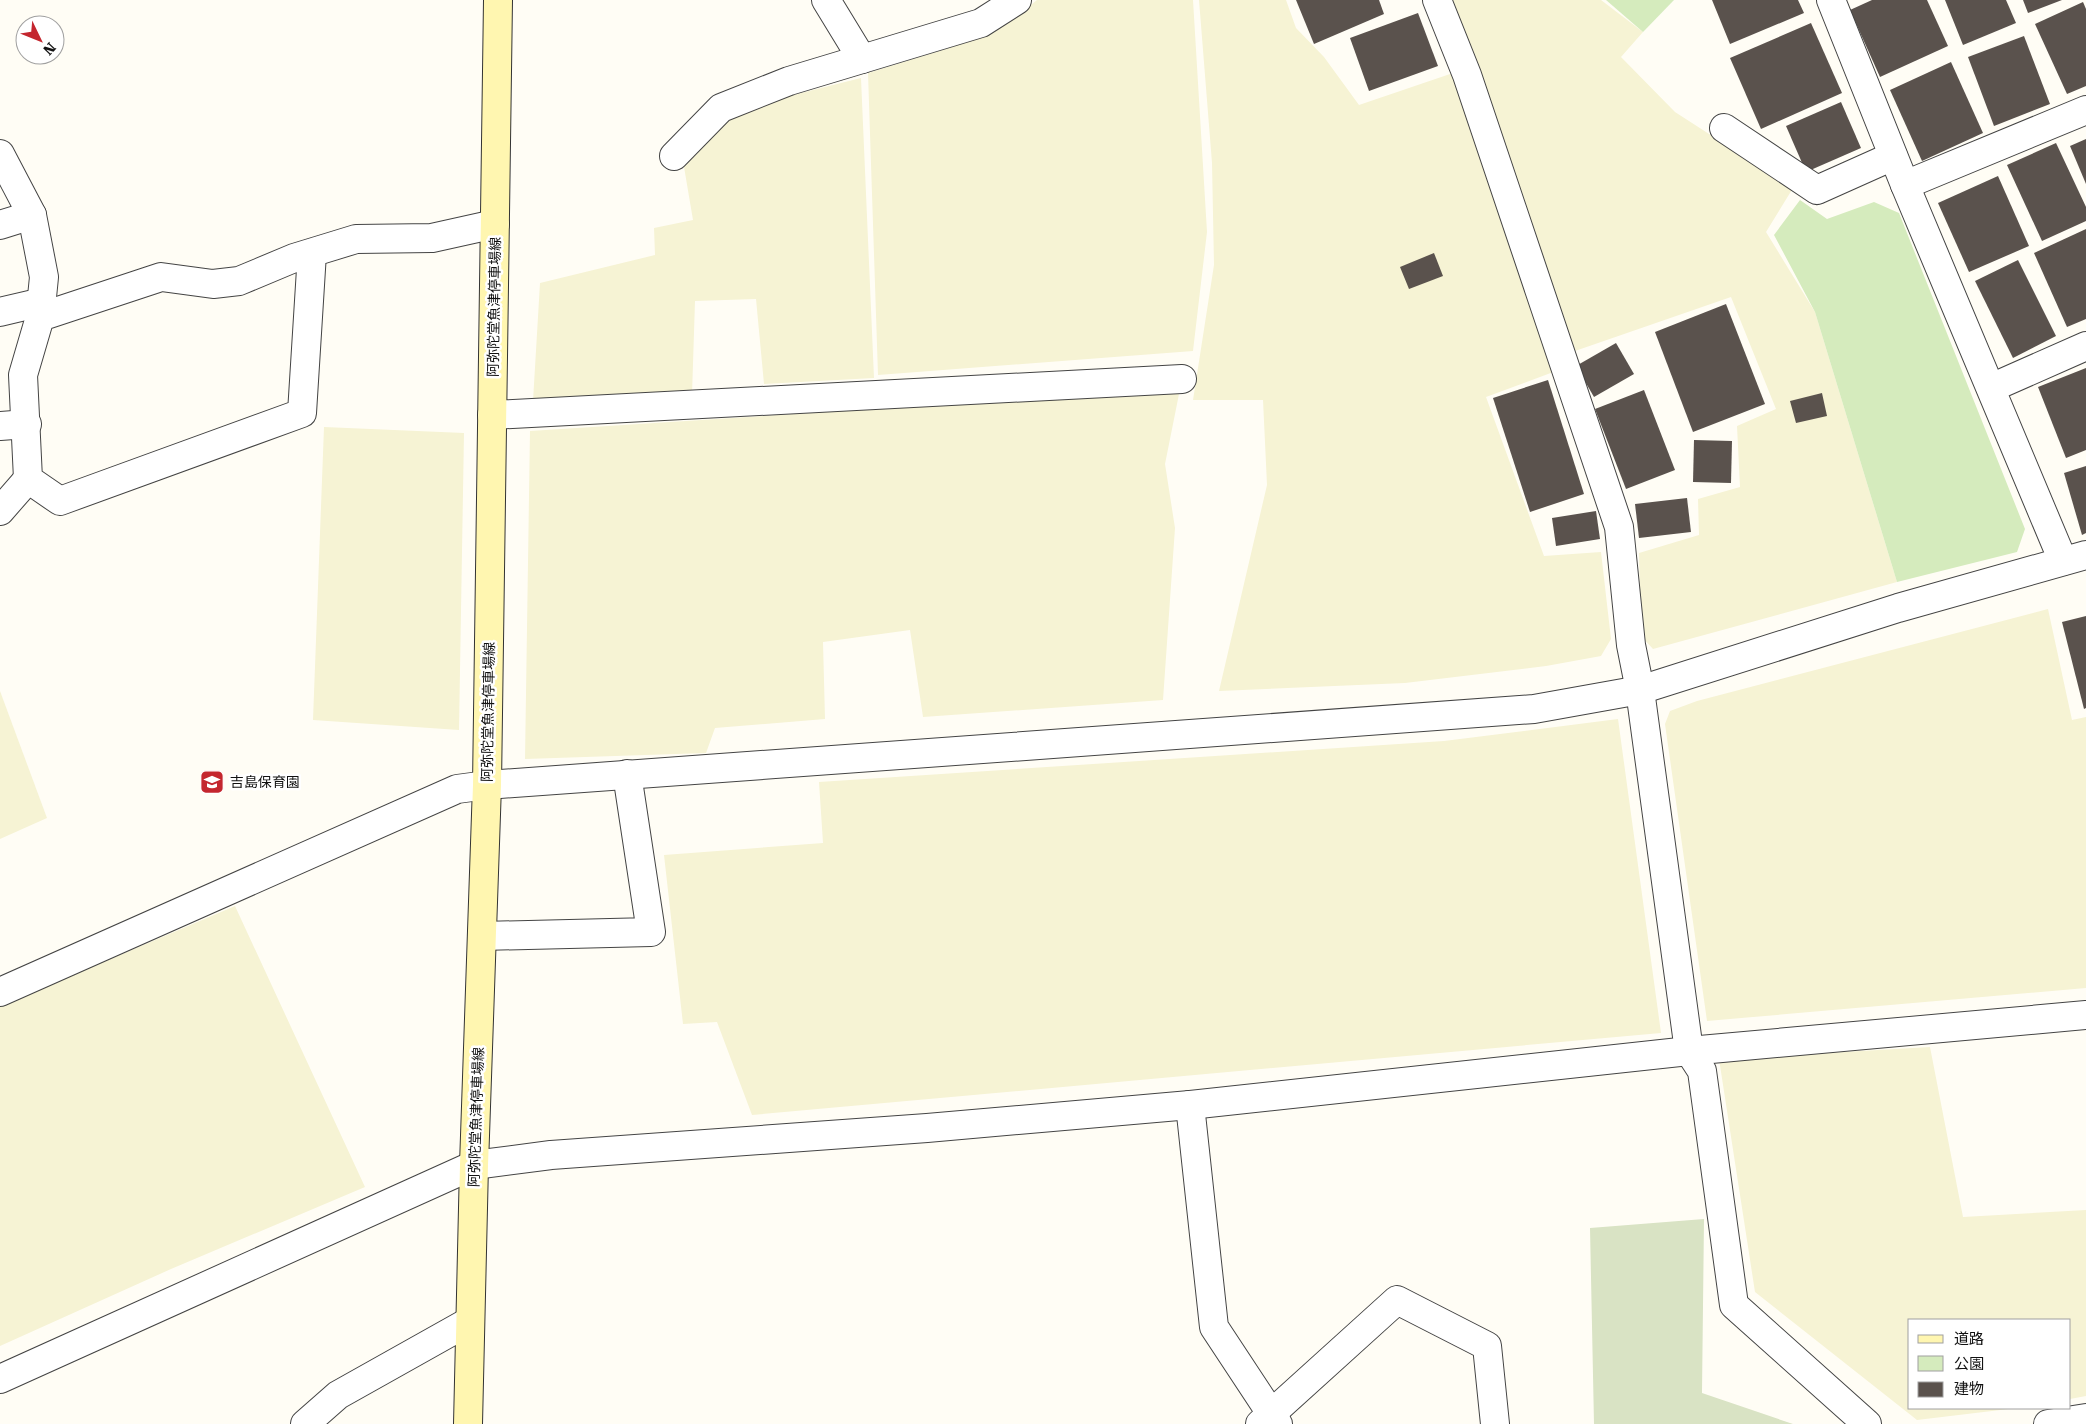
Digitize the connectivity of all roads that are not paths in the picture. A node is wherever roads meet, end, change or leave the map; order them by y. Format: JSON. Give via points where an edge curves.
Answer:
{"nodes":[{"id":1,"x":498,"y":0,"type":"edge"},
{"id":2,"x":826,"y":0,"type":"edge"},
{"id":3,"x":1017,"y":0,"type":"edge"},
{"id":4,"x":1437,"y":0,"type":"edge"},
{"id":5,"x":1831,"y":0,"type":"edge"},
{"id":6,"x":862,"y":59,"type":"junction"},
{"id":7,"x":2086,"y":110,"type":"edge"},
{"id":8,"x":1724,"y":128,"type":"dead end"},
{"id":9,"x":0,"y":154,"type":"edge"},
{"id":10,"x":674,"y":156,"type":"dead end"},
{"id":11,"x":1893,"y":156,"type":"junction"},
{"id":12,"x":1905,"y":185,"type":"junction"},
{"id":13,"x":32,"y":215,"type":"junction"},
{"id":14,"x":495,"y":224,"type":"junction"},
{"id":15,"x":0,"y":225,"type":"edge"},
{"id":16,"x":312,"y":253,"type":"junction"},
{"id":17,"x":41,"y":310,"type":"junction"},
{"id":18,"x":0,"y":312,"type":"edge"},
{"id":19,"x":2086,"y":346,"type":"edge"},
{"id":20,"x":1182,"y":379,"type":"dead end"},
{"id":21,"x":1991,"y":388,"type":"junction"},
{"id":22,"x":492,"y":415,"type":"junction"},
{"id":23,"x":27,"y":424,"type":"junction"},
{"id":24,"x":0,"y":426,"type":"edge"},
{"id":25,"x":28,"y":479,"type":"junction"},
{"id":26,"x":0,"y":511,"type":"edge"},
{"id":27,"x":2075,"y":558,"type":"edge"},
{"id":28,"x":1640,"y":690,"type":"junction"},
{"id":29,"x":627,"y":774,"type":"junction"},
{"id":30,"x":488,"y":784,"type":"junction"},
{"id":31,"x":482,"y":936,"type":"junction"},
{"id":32,"x":0,"y":992,"type":"edge"},
{"id":33,"x":2086,"y":1015,"type":"edge"},
{"id":34,"x":1689,"y":1051,"type":"junction"},
{"id":35,"x":1190,"y":1105,"type":"junction"},
{"id":36,"x":474,"y":1165,"type":"junction"},
{"id":37,"x":470,"y":1321,"type":"junction"},
{"id":38,"x":0,"y":1379,"type":"edge"},
{"id":39,"x":2086,"y":1418,"type":"edge"},
{"id":40,"x":1855,"y":1419,"type":"edge"},
{"id":41,"x":1270,"y":1420,"type":"edge"},
{"id":42,"x":305,"y":1424,"type":"edge"},
{"id":43,"x":468,"y":1424,"type":"edge"},
{"id":44,"x":1495,"y":1424,"type":"edge"},
{"id":45,"x":2048,"y":1424,"type":"edge"}],
"edges":[{"from":1,"to":14,"type":"main road","name":"阿弥陀堂魚津停車場線"},
{"from":2,"to":6,"type":"street"},
{"from":3,"to":6,"type":"street","via":[[981,23]]},
{"from":4,"to":28,"type":"street","via":[[1467,75],[1619,526],[1631,645]]},
{"from":5,"to":11,"type":"street"},
{"from":6,"to":10,"type":"street","via":[[789,81],[721,108]]},
{"from":7,"to":12,"type":"street"},
{"from":8,"to":11,"type":"street","via":[[1817,190]]},
{"from":9,"to":13,"type":"street"},
{"from":11,"to":12,"type":"street"},
{"from":12,"to":21,"type":"street"},
{"from":13,"to":15,"type":"street"},
{"from":13,"to":17,"type":"street","via":[[44,277]]},
{"from":14,"to":16,"type":"street","via":[[432,238],[356,239]]},
{"from":14,"to":22,"type":"main road","name":"阿弥陀堂魚津停車場線"},
{"from":16,"to":17,"type":"street","via":[[239,281],[213,284],[161,277]]},
{"from":16,"to":25,"type":"street","via":[[302,413],[60,501]]},
{"from":17,"to":18,"type":"street"},
{"from":17,"to":23,"type":"street","via":[[23,375]]},
{"from":19,"to":21,"type":"street"},
{"from":20,"to":22,"type":"street"},
{"from":21,"to":27,"type":"street"},
{"from":22,"to":30,"type":"main road","name":"阿弥陀堂魚津停車場線"},
{"from":23,"to":24,"type":"street"},
{"from":23,"to":25,"type":"street"},
{"from":25,"to":26,"type":"street"},
{"from":27,"to":28,"type":"street","via":[[1898,608]]},
{"from":28,"to":29,"type":"street","via":[[1534,709]]},
{"from":28,"to":34,"type":"street"},
{"from":29,"to":30,"type":"street"},
{"from":29,"to":31,"type":"street","via":[[651,932]]},
{"from":30,"to":31,"type":"main road","name":"阿弥陀堂魚津停車場線"},
{"from":30,"to":32,"type":"street","via":[[457,789]]},
{"from":31,"to":36,"type":"main road","name":"阿弥陀堂魚津停車場線"},
{"from":33,"to":34,"type":"street"},
{"from":34,"to":35,"type":"street"},
{"from":34,"to":40,"type":"street","via":[[1702,1071],[1734,1305]]},
{"from":35,"to":36,"type":"street","via":[[551,1155]]},
{"from":35,"to":41,"type":"street","via":[[1214,1327]]},
{"from":36,"to":37,"type":"main road","name":"阿弥陀堂魚津停車場線"},
{"from":36,"to":38,"type":"street"},
{"from":37,"to":42,"type":"street","via":[[338,1395]]},
{"from":37,"to":43,"type":"main road","name":"阿弥陀堂魚津停車場線"},
{"from":39,"to":45,"type":"street"},
{"from":41,"to":44,"type":"street","via":[[1397,1300],[1487,1346]]}]}
